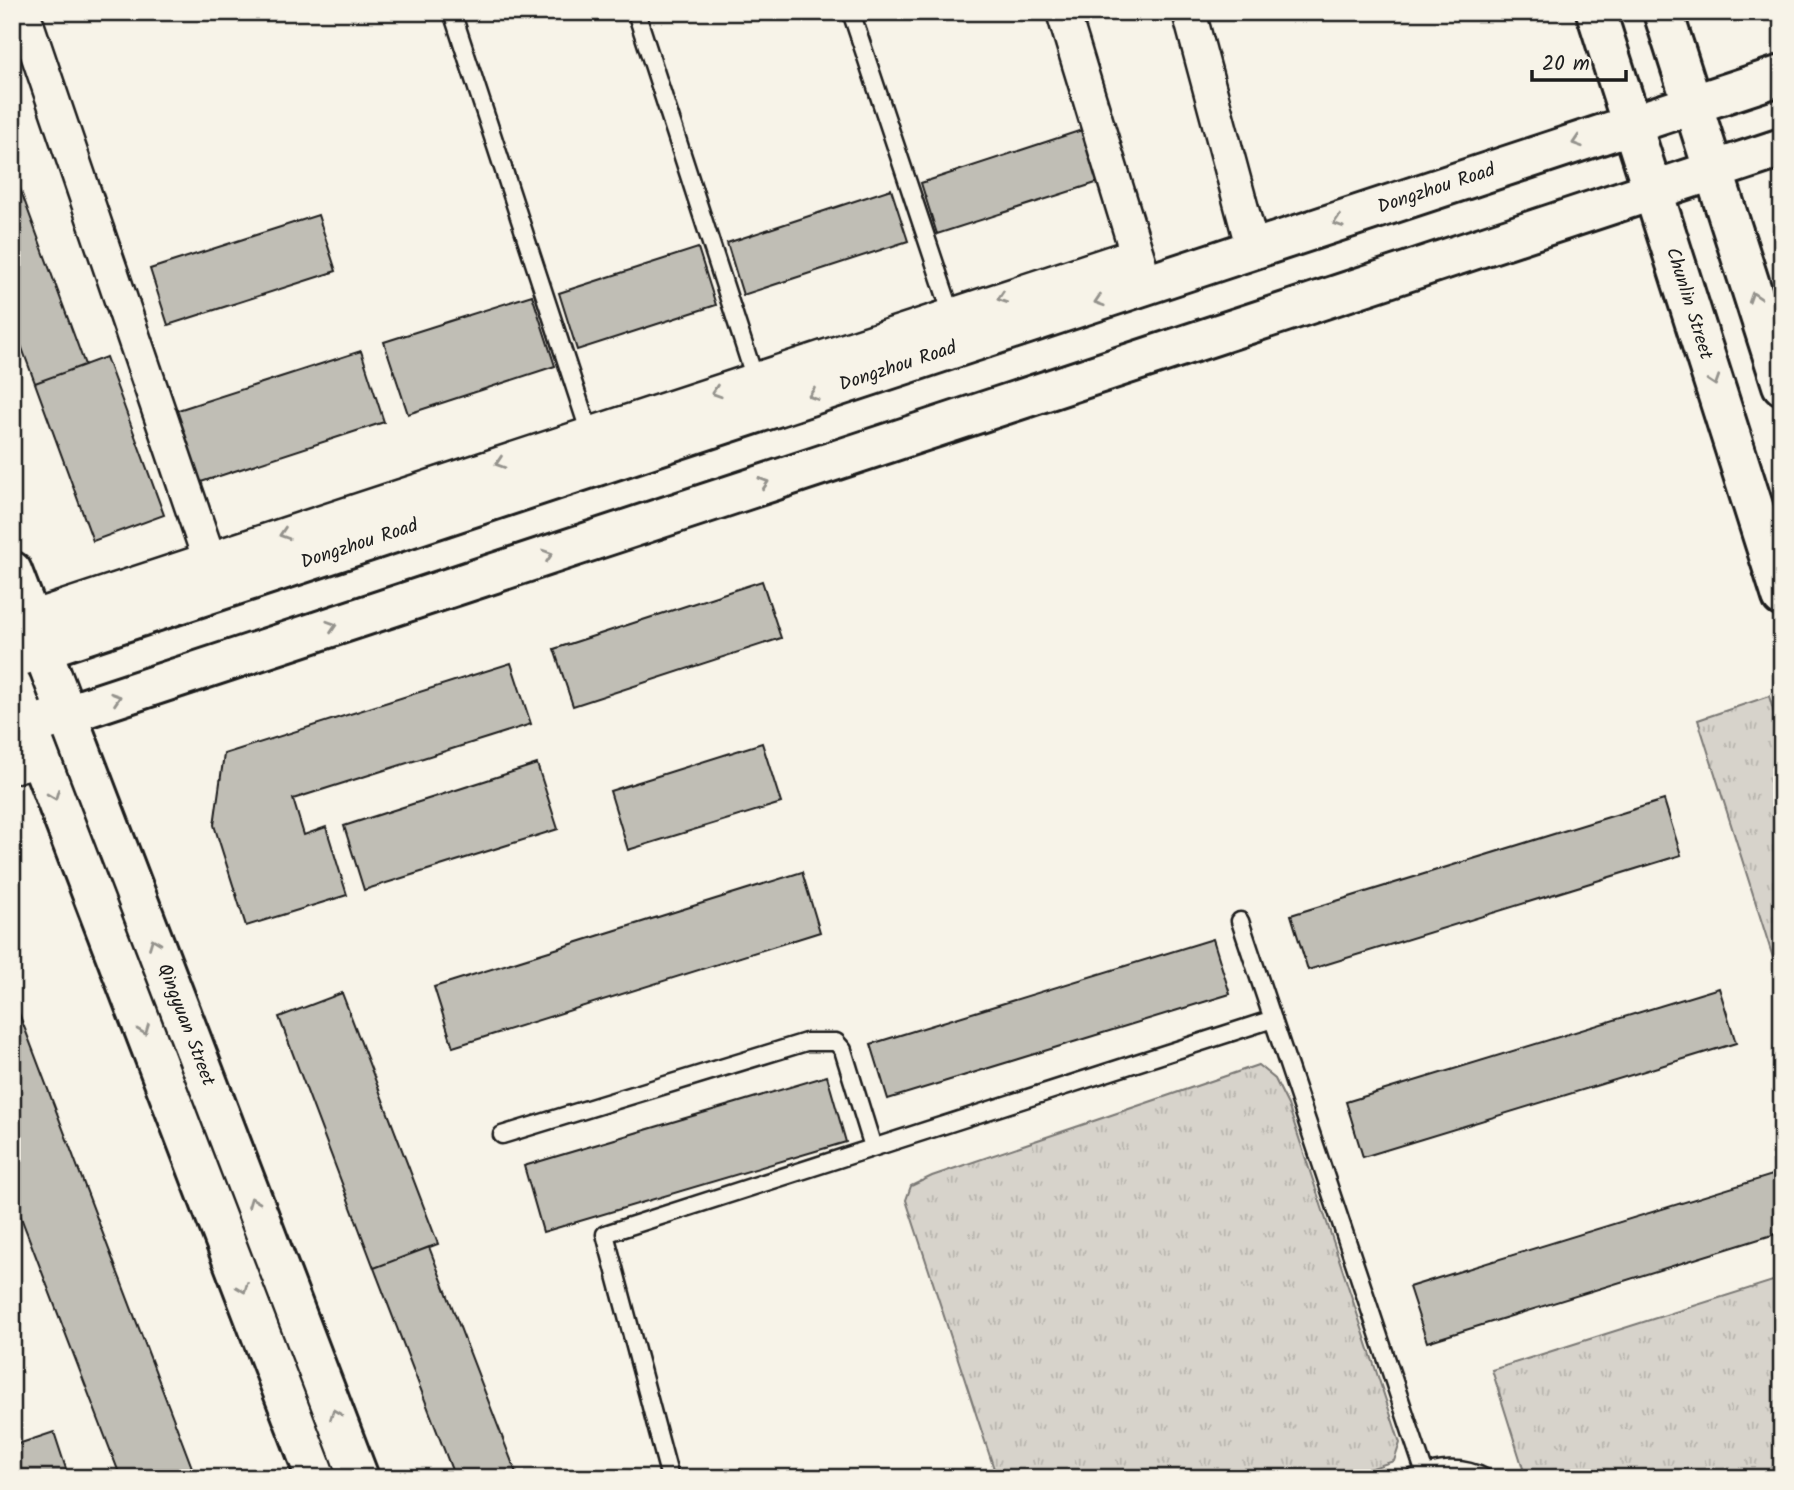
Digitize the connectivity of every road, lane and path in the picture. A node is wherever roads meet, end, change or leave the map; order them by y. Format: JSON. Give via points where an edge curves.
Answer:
{"nodes":[{"id":1,"x":23,"y":12,"type":"edge"},
{"id":2,"x":452,"y":12,"type":"edge"},
{"id":3,"x":636,"y":12,"type":"edge"},
{"id":4,"x":851,"y":12,"type":"edge"},
{"id":5,"x":1063,"y":12,"type":"edge"},
{"id":6,"x":1189,"y":12,"type":"edge"},
{"id":7,"x":1596,"y":12,"type":"edge"},
{"id":8,"x":1663,"y":12,"type":"edge"},
{"id":9,"x":1782,"y":75,"type":"edge"},
{"id":10,"x":1692,"y":104,"type":"junction"},
{"id":11,"x":1632,"y":124,"type":"junction"},
{"id":12,"x":1782,"y":148,"type":"edge"},
{"id":13,"x":1713,"y":170,"type":"junction"},
{"id":14,"x":1653,"y":190,"type":"junction"},
{"id":15,"x":1253,"y":250,"type":"junction"},
{"id":16,"x":1141,"y":269,"type":"junction"},
{"id":17,"x":952,"y":315,"type":"junction"},
{"id":18,"x":755,"y":379,"type":"junction"},
{"id":19,"x":1782,"y":385,"type":"edge"},
{"id":20,"x":590,"y":433,"type":"junction"},
{"id":21,"x":12,"y":571,"type":"edge"},
{"id":22,"x":215,"y":575,"type":"junction"},
{"id":23,"x":1782,"y":597,"type":"edge"},
{"id":24,"x":28,"y":642,"type":"edge"},
{"id":25,"x":12,"y":685,"type":"edge"},
{"id":26,"x":66,"y":714,"type":"junction"},
{"id":27,"x":27,"y":751,"type":"edge"},
{"id":28,"x":1240,"y":921,"type":"dead end"},
{"id":29,"x":1273,"y":1019,"type":"junction"},
{"id":30,"x":502,"y":1135,"type":"dead end"},
{"id":31,"x":873,"y":1147,"type":"junction"},
{"id":32,"x":1419,"y":1476,"type":"edge"},
{"id":33,"x":316,"y":1478,"type":"edge"},
{"id":34,"x":359,"y":1478,"type":"edge"},
{"id":35,"x":670,"y":1478,"type":"edge"},
{"id":36,"x":1485,"y":1478,"type":"edge"}],
"edges":[{"from":1,"to":22,"type":"street"},
{"from":2,"to":20,"type":"lane"},
{"from":3,"to":18,"type":"lane"},
{"from":4,"to":17,"type":"lane"},
{"from":5,"to":16,"type":"street"},
{"from":6,"to":15,"type":"street"},
{"from":7,"to":11,"type":"street","name":"Chunlin Street"},
{"from":8,"to":10,"type":"street"},
{"from":9,"to":10,"type":"street","name":"Dongzhou Road"},
{"from":10,"to":11,"type":"street","name":"Dongzhou Road"},
{"from":10,"to":13,"type":"street"},
{"from":11,"to":14,"type":"street","name":"Chunlin Street"},
{"from":11,"to":15,"type":"street","name":"Dongzhou Road","one_way":true},
{"from":12,"to":13,"type":"street"},
{"from":13,"to":14,"type":"street"},
{"from":19,"to":13,"type":"street","one_way":true},
{"from":14,"to":23,"type":"street","name":"Chunlin Street","one_way":true},
{"from":26,"to":14,"type":"street","one_way":true},
{"from":15,"to":16,"type":"street","name":"Dongzhou Road"},
{"from":16,"to":17,"type":"street","one_way":true},
{"from":16,"to":22,"type":"street","name":"Dongzhou Road","one_way":true},
{"from":17,"to":18,"type":"street"},
{"from":18,"to":20,"type":"street","one_way":true},
{"from":20,"to":22,"type":"street","one_way":true},
{"from":21,"to":24,"type":"street","name":"Qingyuan Street"},
{"from":22,"to":24,"type":"street","name":"Dongzhou Road"},
{"from":24,"to":26,"type":"street","name":"Qingyuan Street"},
{"from":25,"to":27,"type":"street","name":"Qingyuan Street"},
{"from":26,"to":27,"type":"street"},
{"from":34,"to":26,"type":"street","name":"Qingyuan Street","one_way":true},
{"from":27,"to":33,"type":"street","name":"Qingyuan Street","one_way":true},
{"from":28,"to":29,"type":"lane"},
{"from":29,"to":31,"type":"lane"},
{"from":29,"to":32,"type":"lane"},
{"from":30,"to":31,"type":"lane","via":[[806,1042],[836,1042]]},
{"from":31,"to":35,"type":"lane","via":[[605,1234]]},
{"from":32,"to":36,"type":"lane","via":[[1438,1469],[1470,1470]]}]}
